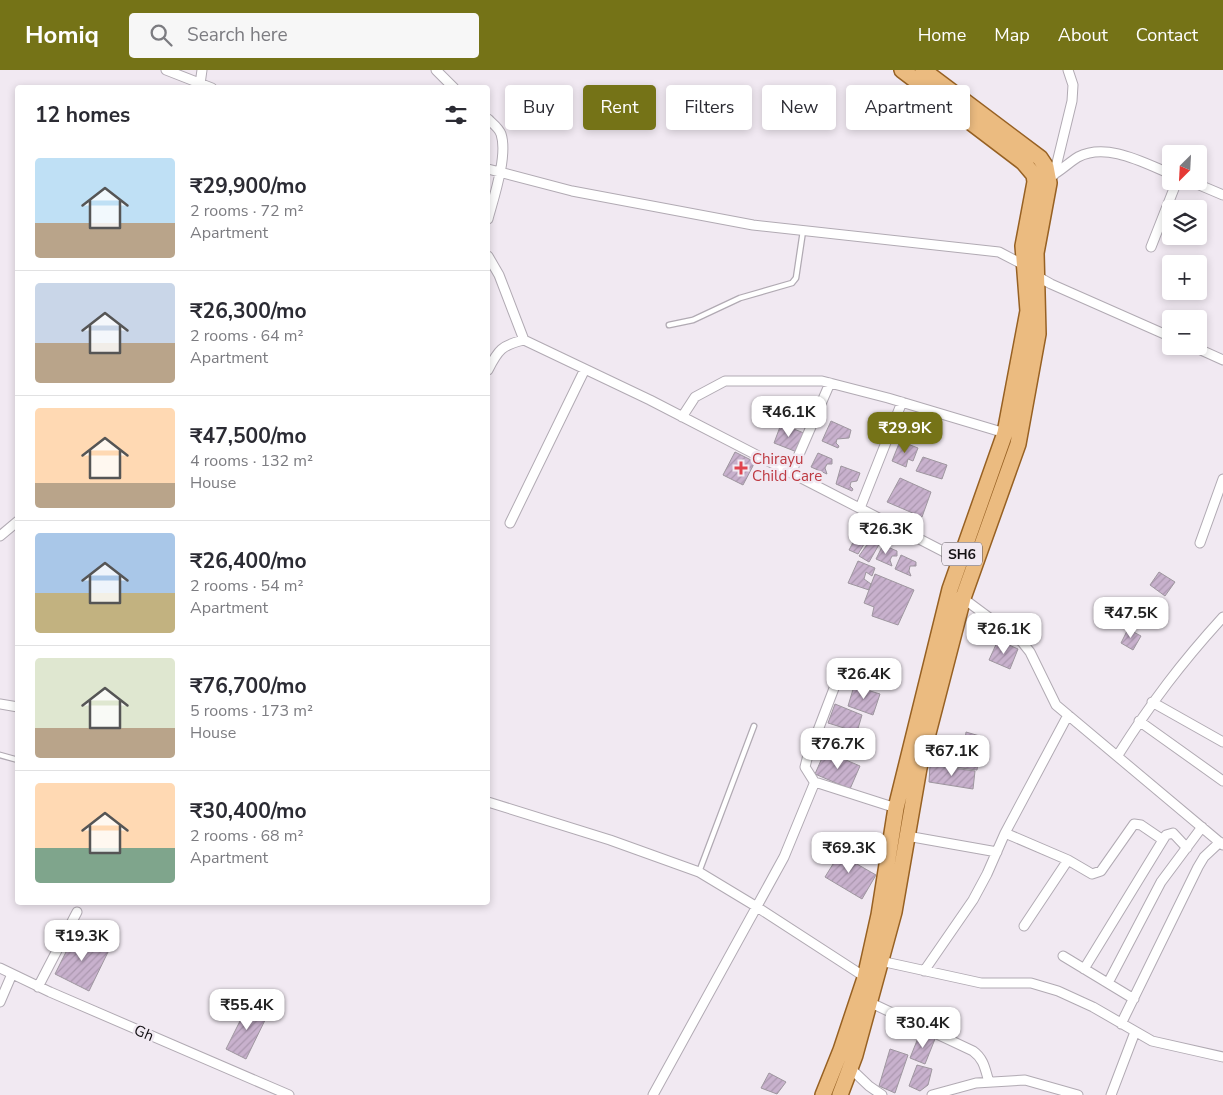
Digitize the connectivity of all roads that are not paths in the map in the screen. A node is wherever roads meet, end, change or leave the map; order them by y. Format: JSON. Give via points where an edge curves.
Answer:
{"nodes":[{"id":1,"x":166,"y":70,"type":"edge"},
{"id":2,"x":202,"y":70,"type":"edge"},
{"id":3,"x":436,"y":70,"type":"edge"},
{"id":4,"x":902,"y":70,"type":"edge"},
{"id":5,"x":923,"y":70,"type":"edge"},
{"id":6,"x":1068,"y":70,"type":"edge"},
{"id":7,"x":200,"y":84,"type":"junction"},
{"id":8,"x":203,"y":85,"type":"edge"},
{"id":9,"x":451,"y":85,"type":"edge"},
{"id":10,"x":490,"y":121,"type":"edge"},
{"id":11,"x":1001,"y":136,"type":"junction"},
{"id":12,"x":490,"y":169,"type":"edge"},
{"id":13,"x":1162,"y":170,"type":"edge"},
{"id":14,"x":501,"y":172,"type":"junction"},
{"id":15,"x":1051,"y":176,"type":"junction"},
{"id":16,"x":1208,"y":189,"type":"edge"},
{"id":17,"x":1173,"y":190,"type":"edge"},
{"id":18,"x":1223,"y":195,"type":"edge"},
{"id":19,"x":490,"y":212,"type":"edge"},
{"id":20,"x":803,"y":230,"type":"junction"},
{"id":21,"x":1151,"y":246,"type":"dead end"},
{"id":22,"x":490,"y":259,"type":"edge"},
{"id":23,"x":1024,"y":265,"type":"junction"},
{"id":24,"x":1038,"y":277,"type":"junction"},
{"id":25,"x":669,"y":325,"type":"dead end"},
{"id":26,"x":1162,"y":333,"type":"edge"},
{"id":27,"x":524,"y":340,"type":"junction"},
{"id":28,"x":1207,"y":353,"type":"edge"},
{"id":29,"x":1223,"y":360,"type":"edge"},
{"id":30,"x":490,"y":366,"type":"edge"},
{"id":31,"x":585,"y":369,"type":"junction"},
{"id":32,"x":830,"y":383,"type":"junction"},
{"id":33,"x":902,"y":402,"type":"junction"},
{"id":34,"x":682,"y":417,"type":"junction"},
{"id":35,"x":1005,"y":433,"type":"junction"},
{"id":36,"x":790,"y":472,"type":"junction"},
{"id":37,"x":1223,"y":479,"type":"edge"},
{"id":38,"x":860,"y":508,"type":"junction"},
{"id":39,"x":510,"y":523,"type":"dead end"},
{"id":40,"x":15,"y":524,"type":"edge"},
{"id":41,"x":0,"y":536,"type":"edge"},
{"id":42,"x":1200,"y":543,"type":"dead end"},
{"id":43,"x":960,"y":560,"type":"junction"},
{"id":44,"x":950,"y":589,"type":"junction"},
{"id":45,"x":963,"y":598,"type":"junction"},
{"id":46,"x":1223,"y":617,"type":"edge"},
{"id":47,"x":841,"y":670,"type":"dead end"},
{"id":48,"x":1152,"y":702,"type":"junction"},
{"id":49,"x":0,"y":704,"type":"edge"},
{"id":50,"x":15,"y":706,"type":"edge"},
{"id":51,"x":1068,"y":715,"type":"junction"},
{"id":52,"x":1139,"y":722,"type":"junction"},
{"id":53,"x":754,"y":726,"type":"dead end"},
{"id":54,"x":1223,"y":742,"type":"edge"},
{"id":55,"x":0,"y":755,"type":"edge"},
{"id":56,"x":1118,"y":755,"type":"junction"},
{"id":57,"x":15,"y":759,"type":"edge"},
{"id":58,"x":1223,"y":781,"type":"edge"},
{"id":59,"x":815,"y":783,"type":"junction"},
{"id":60,"x":490,"y":803,"type":"edge"},
{"id":61,"x":896,"y":808,"type":"junction"},
{"id":62,"x":1202,"y":827,"type":"junction"},
{"id":63,"x":1005,"y":833,"type":"junction"},
{"id":64,"x":907,"y":836,"type":"junction"},
{"id":65,"x":1163,"y":840,"type":"junction"},
{"id":66,"x":1222,"y":844,"type":"edge"},
{"id":67,"x":1187,"y":848,"type":"junction"},
{"id":68,"x":997,"y":852,"type":"junction"},
{"id":69,"x":1068,"y":860,"type":"junction"},
{"id":70,"x":699,"y":872,"type":"junction"},
{"id":71,"x":758,"y":907,"type":"junction"},
{"id":72,"x":77,"y":912,"type":"dead end"},
{"id":73,"x":1024,"y":926,"type":"dead end"},
{"id":74,"x":1063,"y":956,"type":"dead end"},
{"id":75,"x":875,"y":959,"type":"junction"},
{"id":76,"x":0,"y":968,"type":"edge"},
{"id":77,"x":1084,"y":969,"type":"junction"},
{"id":78,"x":924,"y":971,"type":"junction"},
{"id":79,"x":12,"y":974,"type":"junction"},
{"id":80,"x":870,"y":980,"type":"junction"},
{"id":81,"x":1108,"y":983,"type":"junction"},
{"id":82,"x":38,"y":987,"type":"junction"},
{"id":83,"x":1134,"y":999,"type":"junction"},
{"id":84,"x":0,"y":1002,"type":"edge"},
{"id":85,"x":869,"y":1002,"type":"junction"},
{"id":86,"x":1121,"y":1024,"type":"junction"},
{"id":87,"x":1135,"y":1032,"type":"junction"},
{"id":88,"x":1223,"y":1057,"type":"edge"},
{"id":89,"x":844,"y":1063,"type":"junction"},
{"id":90,"x":989,"y":1082,"type":"junction"},
{"id":91,"x":289,"y":1095,"type":"edge"},
{"id":92,"x":654,"y":1095,"type":"edge"},
{"id":93,"x":824,"y":1095,"type":"edge"},
{"id":94,"x":840,"y":1095,"type":"edge"},
{"id":95,"x":882,"y":1095,"type":"edge"},
{"id":96,"x":932,"y":1095,"type":"edge"},
{"id":97,"x":1078,"y":1095,"type":"edge"},
{"id":98,"x":1111,"y":1095,"type":"edge"}],
"edges":[{"from":1,"to":7,"type":"street"},
{"from":2,"to":7,"type":"street"},
{"from":3,"to":9,"type":"street"},
{"from":4,"to":11,"type":"main road","number":"SH6"},
{"from":5,"to":11,"type":"main road","number":"SH6"},
{"from":6,"to":15,"type":"street","via":[[1073,85],[1072,101]]},
{"from":7,"to":8,"type":"street"},
{"from":10,"to":14,"type":"street","via":[[502,136]]},
{"from":11,"to":15,"type":"main road","number":"SH6","via":[[1040,158]]},
{"from":11,"to":23,"type":"main road","number":"SH6","via":[[1034,175],[1035,189],[1023,246]]},
{"from":12,"to":14,"type":"street"},
{"from":13,"to":15,"type":"street","via":[[1127,156],[1097,151],[1079,157]]},
{"from":14,"to":19,"type":"street"},
{"from":14,"to":20,"type":"street","via":[[601,196],[754,225]]},
{"from":15,"to":24,"type":"main road","number":"SH6","via":[[1036,253]]},
{"from":16,"to":18,"type":"street"},
{"from":17,"to":21,"type":"street"},
{"from":20,"to":23,"type":"street","via":[[999,252]]},
{"from":20,"to":25,"type":"lane","via":[[796,278],[792,283],[740,298],[692,320]]},
{"from":22,"to":27,"type":"street"},
{"from":23,"to":24,"type":"street"},
{"from":23,"to":35,"type":"main road","number":"SH6","via":[[1028,311]]},
{"from":24,"to":26,"type":"street"},
{"from":24,"to":45,"type":"main road","number":"SH6","via":[[1038,334],[1018,444]]},
{"from":27,"to":30,"type":"street","via":[[498,351]]},
{"from":27,"to":31,"type":"street"},
{"from":28,"to":29,"type":"street"},
{"from":31,"to":34,"type":"street"},
{"from":31,"to":39,"type":"street"},
{"from":32,"to":33,"type":"street"},
{"from":32,"to":34,"type":"street","via":[[725,381],[695,397]]},
{"from":32,"to":36,"type":"street"},
{"from":33,"to":35,"type":"street"},
{"from":33,"to":38,"type":"street"},
{"from":34,"to":36,"type":"street"},
{"from":35,"to":43,"type":"main road","number":"SH6"},
{"from":36,"to":38,"type":"street"},
{"from":37,"to":42,"type":"street"},
{"from":38,"to":43,"type":"street"},
{"from":40,"to":41,"type":"street"},
{"from":43,"to":44,"type":"main road","number":"SH6"},
{"from":44,"to":45,"type":"street"},
{"from":44,"to":61,"type":"main road","number":"SH6"},
{"from":45,"to":51,"type":"street","via":[[1022,642],[1056,705]]},
{"from":45,"to":64,"type":"main road","number":"SH6","via":[[919,768]]},
{"from":46,"to":48,"type":"street"},
{"from":47,"to":59,"type":"street","via":[[805,767]]},
{"from":48,"to":52,"type":"street"},
{"from":48,"to":54,"type":"street"},
{"from":49,"to":50,"type":"street"},
{"from":51,"to":56,"type":"street"},
{"from":51,"to":63,"type":"street"},
{"from":52,"to":56,"type":"street"},
{"from":52,"to":58,"type":"street"},
{"from":53,"to":70,"type":"lane"},
{"from":55,"to":57,"type":"lane"},
{"from":56,"to":62,"type":"street"},
{"from":59,"to":61,"type":"street"},
{"from":59,"to":71,"type":"street","via":[[784,857]]},
{"from":60,"to":70,"type":"street"},
{"from":61,"to":75,"type":"main road","number":"SH6"},
{"from":62,"to":66,"type":"street"},
{"from":62,"to":67,"type":"street"},
{"from":63,"to":68,"type":"street"},
{"from":63,"to":69,"type":"street"},
{"from":64,"to":68,"type":"street"},
{"from":64,"to":75,"type":"main road","number":"SH6","via":[[894,912]]},
{"from":65,"to":67,"type":"street","via":[[1172,833]]},
{"from":65,"to":69,"type":"street","via":[[1141,825],[1134,824],[1097,874]]},
{"from":65,"to":77,"type":"street"},
{"from":66,"to":83,"type":"street","via":[[1204,857],[1198,867]]},
{"from":67,"to":81,"type":"street","via":[[1155,893]]},
{"from":68,"to":78,"type":"street","via":[[973,900]]},
{"from":69,"to":73,"type":"street"},
{"from":70,"to":71,"type":"street"},
{"from":71,"to":80,"type":"street"},
{"from":71,"to":92,"type":"street"},
{"from":72,"to":82,"type":"street"},
{"from":74,"to":77,"type":"street"},
{"from":75,"to":78,"type":"street"},
{"from":75,"to":80,"type":"main road","number":"SH6"},
{"from":76,"to":79,"type":"street","name":"Gh"},
{"from":77,"to":81,"type":"street"},
{"from":78,"to":86,"type":"street","via":[[981,983],[1031,983],[1058,991]]},
{"from":79,"to":82,"type":"street","name":"Gh"},
{"from":79,"to":84,"type":"street"},
{"from":80,"to":85,"type":"main road","number":"SH6"},
{"from":80,"to":89,"type":"main road","number":"SH6"},
{"from":81,"to":83,"type":"street"},
{"from":82,"to":91,"type":"street","name":"Gh"},
{"from":83,"to":86,"type":"street"},
{"from":85,"to":89,"type":"main road","number":"SH6"},
{"from":85,"to":90,"type":"street","via":[[973,1051],[984,1064]]},
{"from":86,"to":87,"type":"street"},
{"from":87,"to":88,"type":"street","via":[[1163,1044]]},
{"from":87,"to":98,"type":"street"},
{"from":89,"to":93,"type":"main road","number":"SH6"},
{"from":89,"to":94,"type":"main road","number":"SH6"},
{"from":89,"to":95,"type":"street"},
{"from":90,"to":96,"type":"street"},
{"from":90,"to":97,"type":"street","via":[[1025,1080]]}]}
